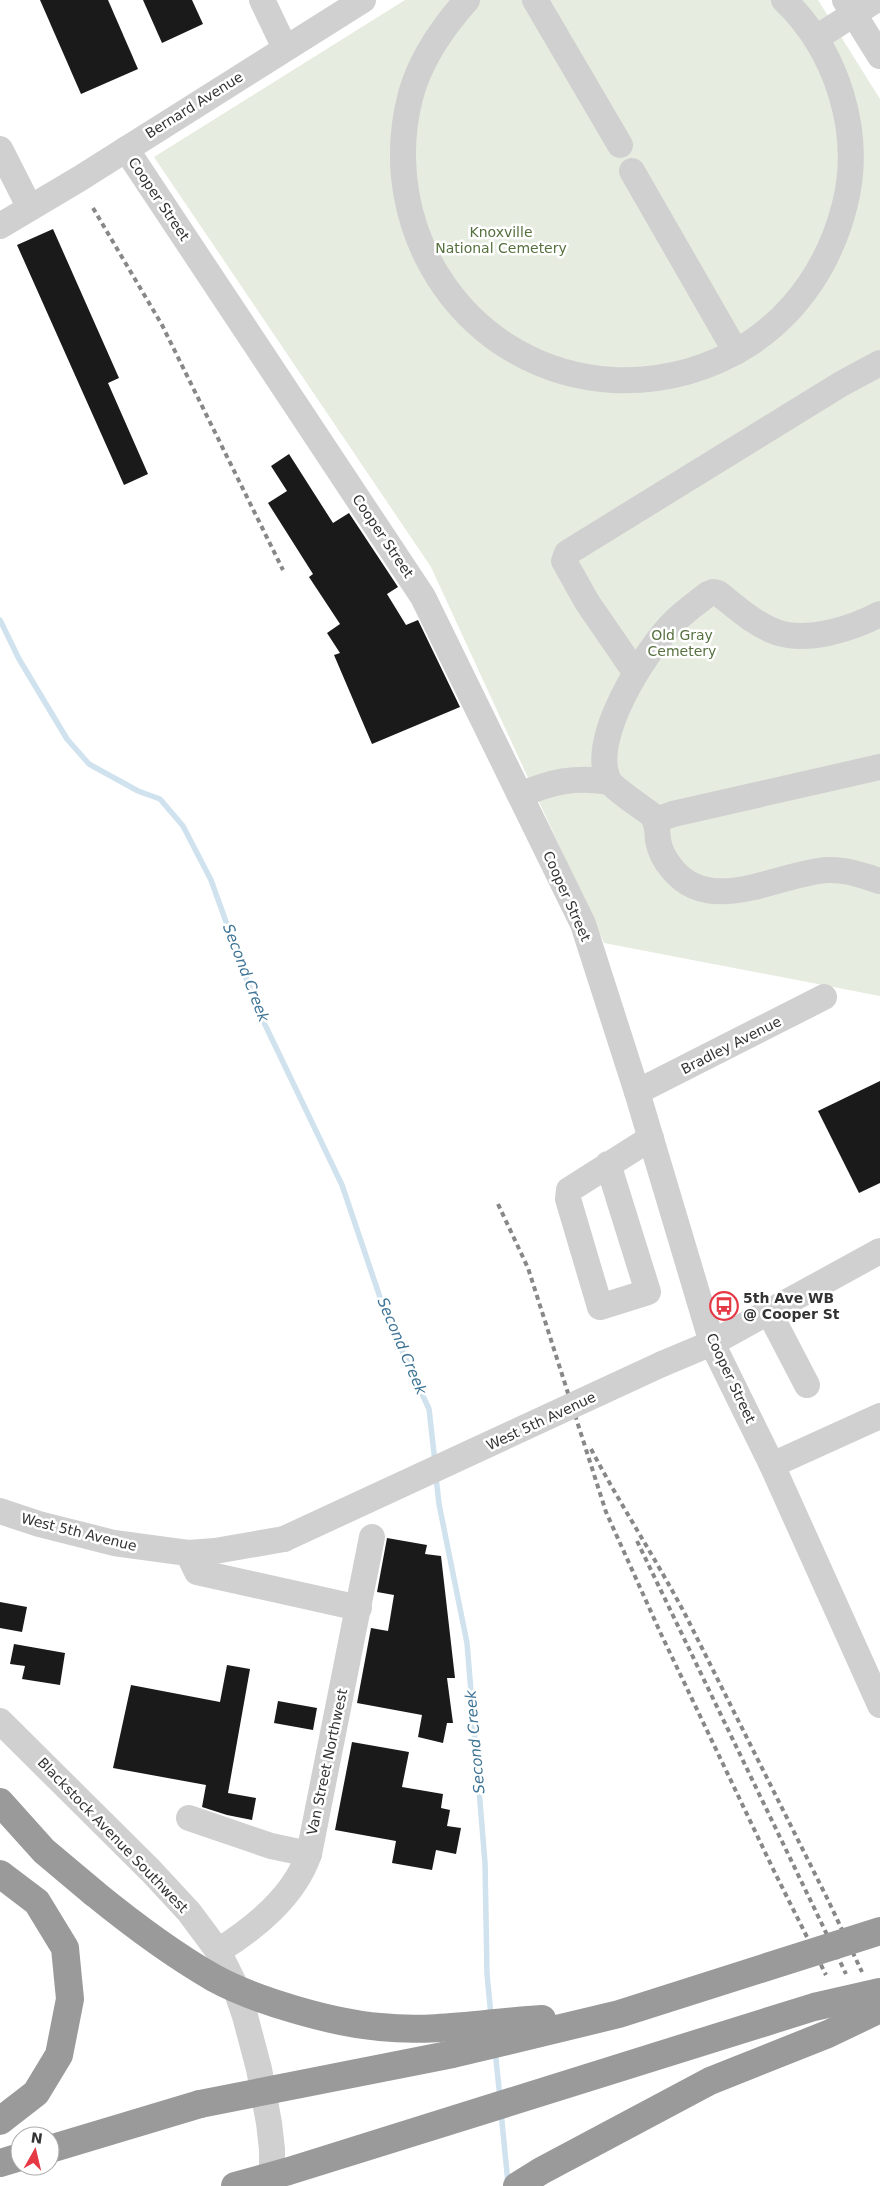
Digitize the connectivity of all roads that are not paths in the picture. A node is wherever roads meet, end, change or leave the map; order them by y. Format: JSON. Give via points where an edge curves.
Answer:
{"nodes":[{"id":1,"x":262,"y":0,"type":"edge"},
{"id":2,"x":363,"y":0,"type":"edge"},
{"id":3,"x":467,"y":0,"type":"edge"},
{"id":4,"x":535,"y":0,"type":"edge"},
{"id":5,"x":784,"y":0,"type":"edge"},
{"id":6,"x":876,"y":0,"type":"edge"},
{"id":7,"x":849,"y":7,"type":"edge"},
{"id":8,"x":816,"y":38,"type":"junction"},
{"id":9,"x":285,"y":48,"type":"junction"},
{"id":10,"x":880,"y":56,"type":"edge"},
{"id":11,"x":0,"y":149,"type":"edge"},
{"id":12,"x":126,"y":149,"type":"junction"},
{"id":13,"x":30,"y":208,"type":"junction"},
{"id":14,"x":0,"y":226,"type":"edge"},
{"id":15,"x":736,"y":352,"type":"junction"},
{"id":16,"x":880,"y":363,"type":"edge"},
{"id":17,"x":880,"y":614,"type":"edge"},
{"id":18,"x":635,"y":672,"type":"junction"},
{"id":19,"x":880,"y":767,"type":"edge"},
{"id":20,"x":609,"y":782,"type":"junction"},
{"id":21,"x":520,"y":795,"type":"junction"},
{"id":22,"x":656,"y":820,"type":"junction"},
{"id":23,"x":880,"y":881,"type":"edge"},
{"id":24,"x":824,"y":997,"type":"dead end"},
{"id":25,"x":638,"y":1092,"type":"junction"},
{"id":26,"x":651,"y":1138,"type":"junction"},
{"id":27,"x":608,"y":1164,"type":"junction"},
{"id":28,"x":880,"y":1251,"type":"edge"},
{"id":29,"x":769,"y":1312,"type":"junction"},
{"id":30,"x":712,"y":1343,"type":"junction"},
{"id":31,"x":807,"y":1385,"type":"dead end"},
{"id":32,"x":880,"y":1416,"type":"edge"},
{"id":33,"x":772,"y":1465,"type":"junction"},
{"id":34,"x":0,"y":1511,"type":"edge"},
{"id":35,"x":372,"y":1537,"type":"dead end"},
{"id":36,"x":188,"y":1553,"type":"junction"},
{"id":37,"x":359,"y":1608,"type":"junction"},
{"id":38,"x":880,"y":1705,"type":"edge"},
{"id":39,"x":0,"y":1721,"type":"edge"},
{"id":40,"x":0,"y":1802,"type":"edge"},
{"id":41,"x":189,"y":1818,"type":"dead end"},
{"id":42,"x":308,"y":1854,"type":"junction"},
{"id":43,"x":0,"y":1874,"type":"edge"},
{"id":44,"x":880,"y":1931,"type":"edge"},
{"id":45,"x":218,"y":1951,"type":"junction"},
{"id":46,"x":880,"y":1992,"type":"edge"},
{"id":47,"x":880,"y":2009,"type":"edge"},
{"id":48,"x":619,"y":2014,"type":"junction"},
{"id":49,"x":0,"y":2121,"type":"edge"},
{"id":50,"x":60,"y":2146,"type":"edge"},
{"id":51,"x":280,"y":2178,"type":"edge"},
{"id":52,"x":531,"y":2178,"type":"edge"},
{"id":53,"x":235,"y":2186,"type":"edge"},
{"id":54,"x":265,"y":2186,"type":"edge"},
{"id":55,"x":517,"y":2186,"type":"edge"}],
"edges":[{"from":1,"to":9,"type":"street"},
{"from":2,"to":9,"type":"street","name":"Bernard Avenue"},
{"from":3,"to":15,"type":"street","via":[[450,18],[421,66],[405,119],[402,147],[406,202],[414,229],[438,279],[455,302],[497,340],[546,366],[573,374],[610,379],[656,379],[684,373]]},
{"from":4,"to":15,"type":"street","via":[[620,145],[631,145],[638,152],[639,163],[632,171]]},
{"from":5,"to":8,"type":"street"},
{"from":6,"to":7,"type":"street"},
{"from":7,"to":8,"type":"street"},
{"from":7,"to":10,"type":"street"},
{"from":8,"to":15,"type":"street","via":[[843,98],[849,130],[851,163],[839,228],[809,287],[788,312]]},
{"from":9,"to":12,"type":"street","name":"Bernard Avenue"},
{"from":11,"to":13,"type":"street"},
{"from":12,"to":13,"type":"street","name":"Bernard Avenue"},
{"from":12,"to":21,"type":"street","name":"Cooper Street","via":[[423,597]]},
{"from":13,"to":14,"type":"street","name":"Bernard Avenue"},
{"from":16,"to":18,"type":"street","via":[[833,388],[567,553],[564,561],[587,602]]},
{"from":17,"to":18,"type":"street","via":[[832,632],[784,634],[760,624],[713,592],[670,625]]},
{"from":18,"to":20,"type":"street","via":[[607,739],[605,771]]},
{"from":19,"to":22,"type":"street"},
{"from":20,"to":21,"type":"street","via":[[560,781]]},
{"from":20,"to":22,"type":"street"},
{"from":21,"to":25,"type":"street","name":"Cooper Street","via":[[582,924]]},
{"from":22,"to":23,"type":"street","via":[[662,854],[682,880],[698,888],[738,890],[827,870]]},
{"from":24,"to":25,"type":"street","name":"Bradley Avenue"},
{"from":25,"to":26,"type":"street","name":"Cooper Street"},
{"from":26,"to":27,"type":"street"},
{"from":26,"to":30,"type":"street","name":"Cooper Street"},
{"from":27,"to":27,"type":"street","via":[[569,1190],[568,1199],[600,1307],[648,1292]]},
{"from":28,"to":29,"type":"street","name":"West 5th Avenue"},
{"from":29,"to":30,"type":"street","name":"West 5th Avenue"},
{"from":29,"to":31,"type":"street"},
{"from":30,"to":33,"type":"street","name":"Cooper Street"},
{"from":30,"to":36,"type":"street","name":"West 5th Avenue","bridge":true,"via":[[284,1539]]},
{"from":32,"to":33,"type":"street"},
{"from":33,"to":38,"type":"street","name":"Cooper Street"},
{"from":34,"to":36,"type":"street","name":"West 5th Avenue","via":[[114,1543]]},
{"from":35,"to":37,"type":"street","name":"Van Street Northwest"},
{"from":36,"to":37,"type":"street","via":[[197,1572]]},
{"from":37,"to":42,"type":"street","name":"Van Street Northwest"},
{"from":39,"to":45,"type":"street","name":"Blackstock Avenue Southwest","via":[[151,1871],[189,1912]]},
{"from":40,"to":48,"type":"highway","bridge":true,"via":[[44,1852],[121,1915],[216,1978],[269,2001],[332,2019],[380,2028],[448,2028]]},
{"from":41,"to":42,"type":"street","via":[[271,1846]]},
{"from":42,"to":45,"type":"street","name":"Van Street Northwest","via":[[303,1870],[265,1916]]},
{"from":43,"to":49,"type":"highway","via":[[36,1902],[64,1948],[70,1999],[59,2055],[36,2093]]},
{"from":44,"to":48,"type":"highway","bridge":true},
{"from":45,"to":51,"type":"street","name":"Blackstock Avenue Southwest","via":[[245,2016]]},
{"from":46,"to":51,"type":"highway","bridge":true,"via":[[814,2007]]},
{"from":47,"to":52,"type":"highway","via":[[828,2034],[710,2081]]},
{"from":48,"to":50,"type":"highway","bridge":true,"via":[[453,2054],[200,2104]]},
{"from":51,"to":53,"type":"highway","bridge":true},
{"from":51,"to":54,"type":"highway","bridge":true},
{"from":52,"to":55,"type":"highway"}]}
